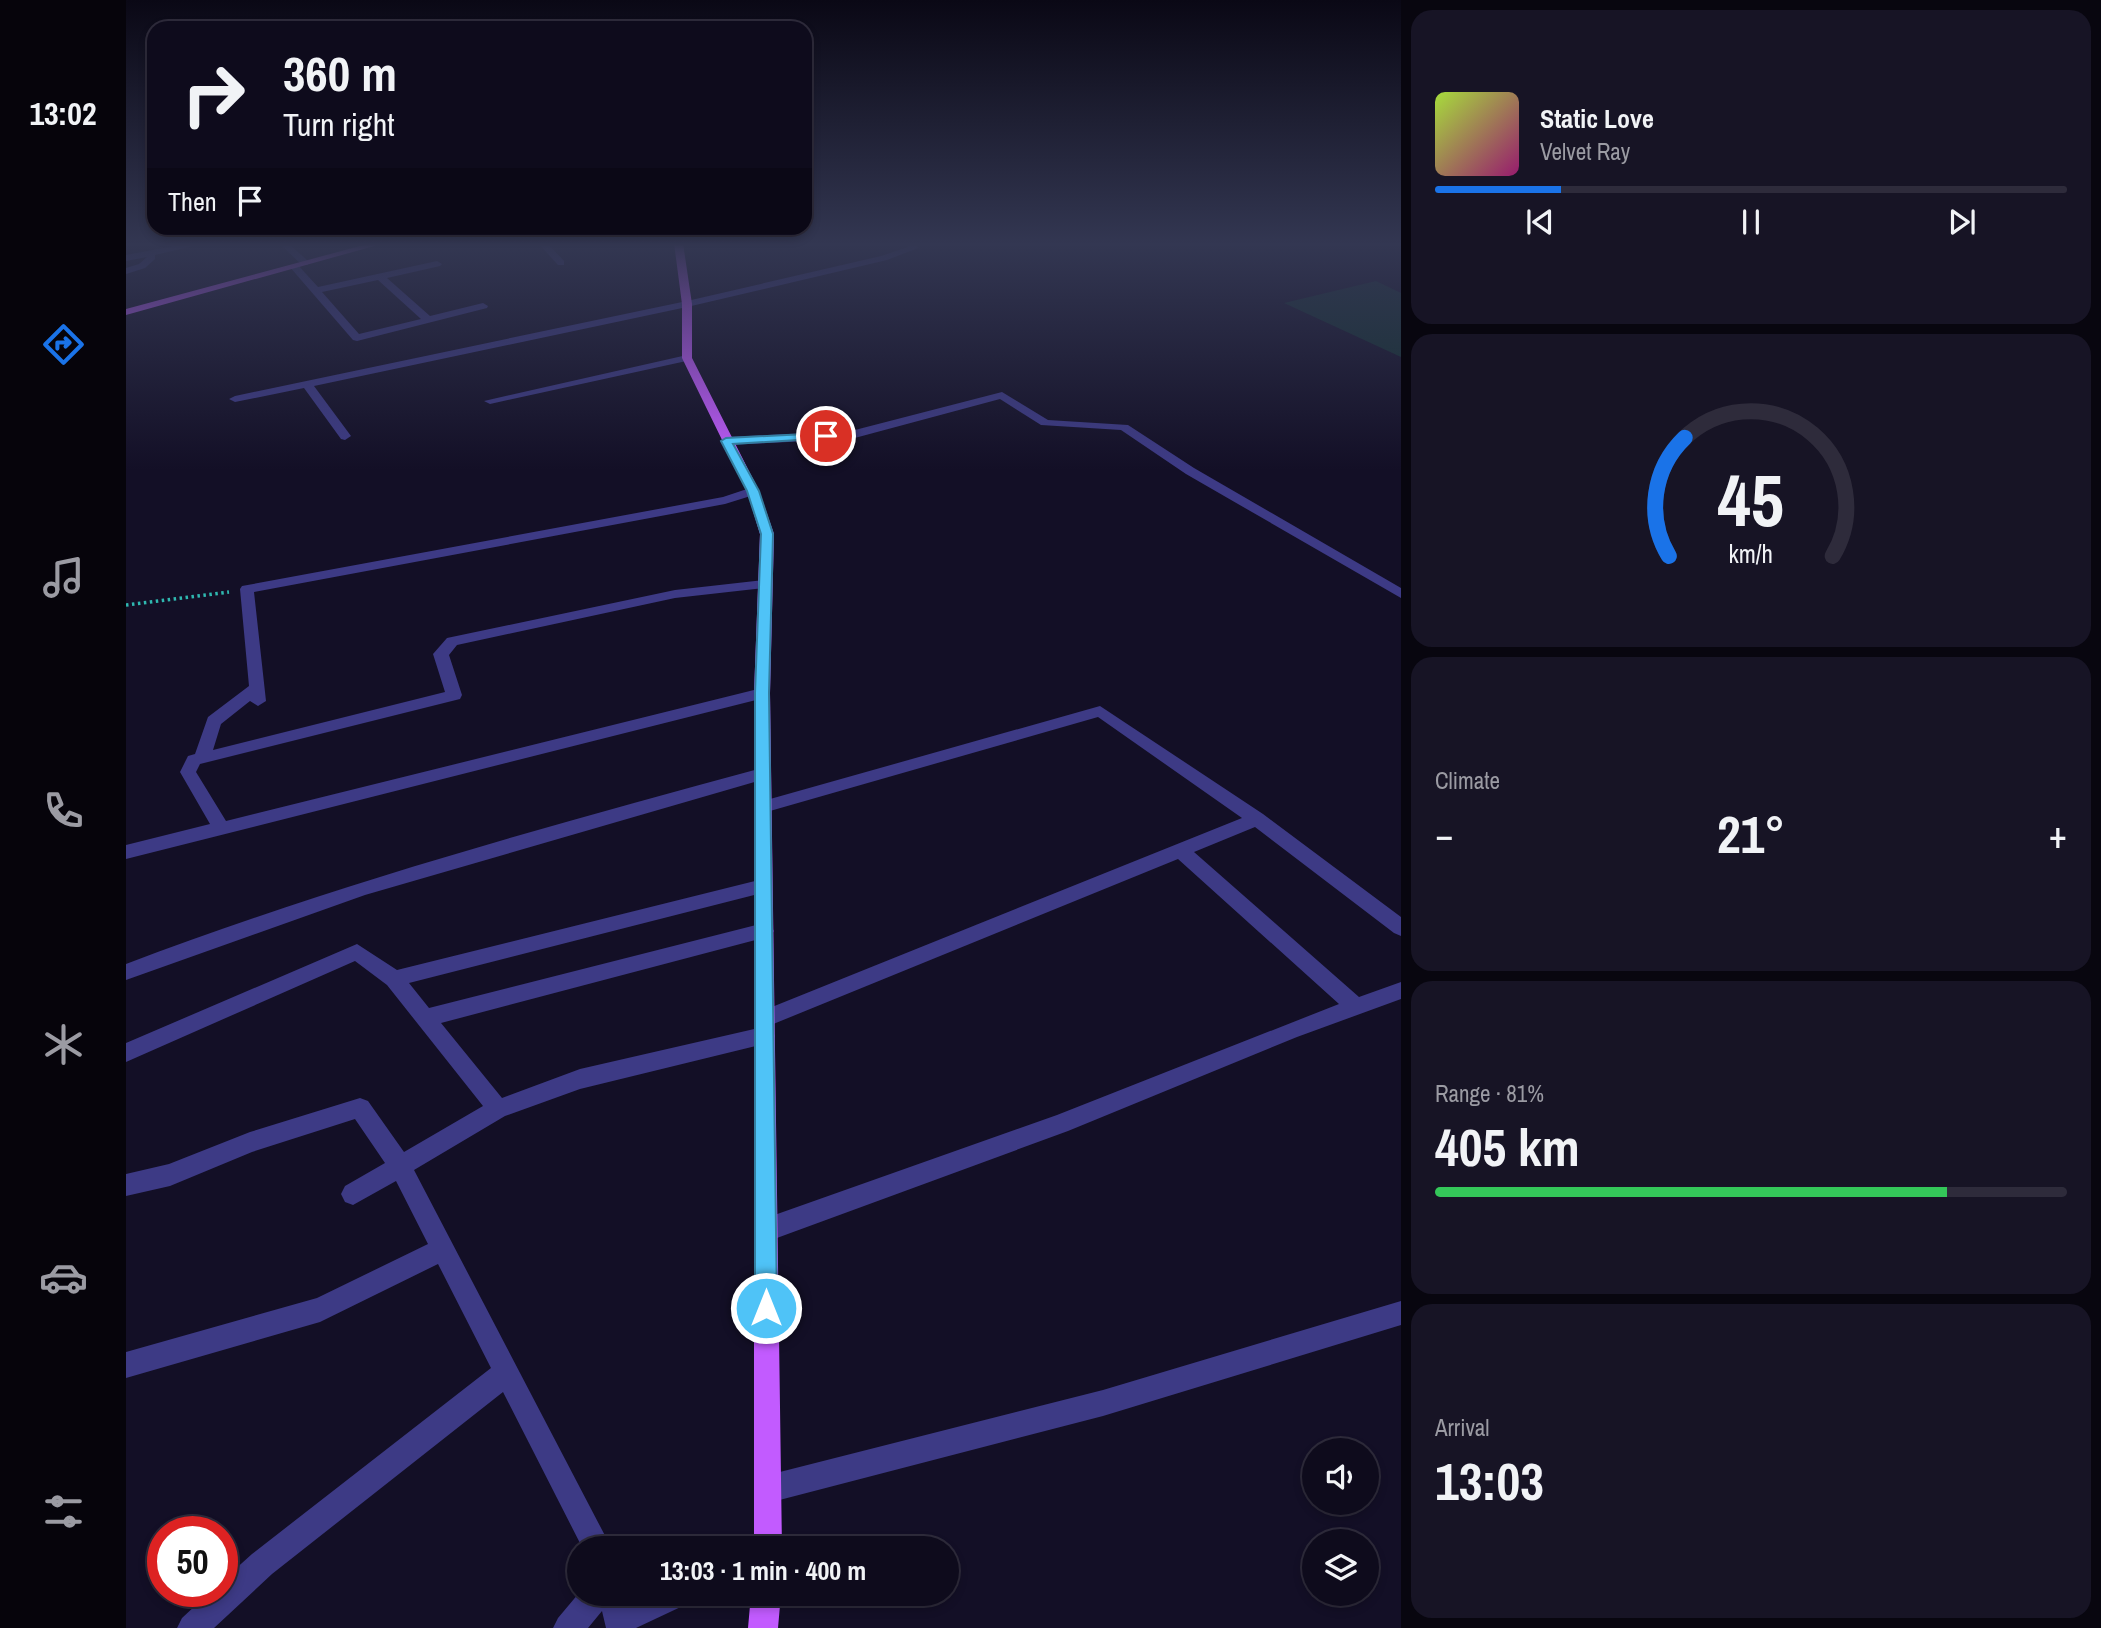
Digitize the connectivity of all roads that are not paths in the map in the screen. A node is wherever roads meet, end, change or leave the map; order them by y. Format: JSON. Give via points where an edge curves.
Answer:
{"nodes":[{"id":1,"x":340,"y":319,"type":"edge"},
{"id":2,"x":432,"y":319,"type":"edge"},
{"id":3,"x":616,"y":319,"type":"edge"},
{"id":4,"x":687,"y":319,"type":"edge"},
{"id":5,"x":428,"y":320,"type":"joint"},
{"id":6,"x":687,"y":358,"type":"junction"},
{"id":7,"x":307,"y":384,"type":"junction"},
{"id":8,"x":235,"y":399,"type":"dead end"},
{"id":9,"x":490,"y":401,"type":"dead end"},
{"id":10,"x":345,"y":436,"type":"dead end"},
{"id":11,"x":726,"y":441,"type":"junction"},
{"id":12,"x":753,"y":491,"type":"junction"},
{"id":13,"x":765,"y":584,"type":"junction"},
{"id":14,"x":1401,"y":594,"type":"edge"},
{"id":15,"x":762,"y":693,"type":"junction"},
{"id":16,"x":202,"y":757,"type":"junction"},
{"id":17,"x":762,"y":774,"type":"junction"},
{"id":18,"x":763,"y":807,"type":"junction"},
{"id":19,"x":1256,"y":819,"type":"junction"},
{"id":20,"x":221,"y":828,"type":"junction"},
{"id":21,"x":1181,"y":850,"type":"junction"},
{"id":22,"x":126,"y":852,"type":"edge"},
{"id":23,"x":763,"y":886,"type":"junction"},
{"id":24,"x":1401,"y":928,"type":"edge"},
{"id":25,"x":764,"y":931,"type":"junction"},
{"id":26,"x":126,"y":972,"type":"edge"},
{"id":27,"x":394,"y":979,"type":"junction"},
{"id":28,"x":1401,"y":990,"type":"edge"},
{"id":29,"x":1356,"y":1007,"type":"junction"},
{"id":30,"x":425,"y":1018,"type":"junction"},
{"id":31,"x":764,"y":1027,"type":"junction"},
{"id":32,"x":126,"y":1053,"type":"edge"},
{"id":33,"x":498,"y":1109,"type":"junction"},
{"id":34,"x":400,"y":1166,"type":"junction"},
{"id":35,"x":126,"y":1185,"type":"edge"},
{"id":36,"x":353,"y":1194,"type":"dead end"},
{"id":37,"x":766,"y":1230,"type":"junction"},
{"id":38,"x":443,"y":1249,"type":"junction"},
{"id":39,"x":1401,"y":1313,"type":"edge"},
{"id":40,"x":126,"y":1365,"type":"edge"},
{"id":41,"x":507,"y":1372,"type":"junction"},
{"id":42,"x":768,"y":1489,"type":"junction"},
{"id":43,"x":591,"y":1536,"type":"edge"},
{"id":44,"x":768,"y":1536,"type":"edge"},
{"id":45,"x":587,"y":1606,"type":"edge"},
{"id":46,"x":616,"y":1606,"type":"edge"},
{"id":47,"x":651,"y":1606,"type":"edge"},
{"id":48,"x":764,"y":1606,"type":"edge"},
{"id":49,"x":192,"y":1628,"type":"edge"},
{"id":50,"x":568,"y":1628,"type":"edge"},
{"id":51,"x":763,"y":1628,"type":"edge"}],
"edges":[{"from":1,"to":5,"type":"street","via":[[357,338]]},
{"from":2,"to":5,"type":"street"},
{"from":3,"to":7,"type":"street"},
{"from":4,"to":6,"type":"main road"},
{"from":6,"to":9,"type":"street"},
{"from":6,"to":11,"type":"main road"},
{"from":7,"to":8,"type":"street"},
{"from":7,"to":10,"type":"street"},
{"from":11,"to":12,"type":"main road"},
{"from":11,"to":14,"type":"street","via":[[851,435],[1002,395],[1045,423],[1124,426],[1190,471]]},
{"from":12,"to":13,"type":"main road","via":[[767,534]]},
{"from":12,"to":16,"type":"street","via":[[725,500],[247,589],[257,694],[214,722]]},
{"from":13,"to":15,"type":"main road"},
{"from":13,"to":16,"type":"street","via":[[675,594],[452,641],[441,654],[454,695]]},
{"from":15,"to":17,"type":"main road"},
{"from":15,"to":20,"type":"street"},
{"from":16,"to":20,"type":"street","via":[[194,760],[188,772]]},
{"from":17,"to":18,"type":"main road"},
{"from":17,"to":26,"type":"street","via":[[496,847],[200,943]]},
{"from":18,"to":19,"type":"street","via":[[1100,711]]},
{"from":18,"to":23,"type":"main road"},
{"from":19,"to":21,"type":"street"},
{"from":19,"to":24,"type":"street"},
{"from":20,"to":22,"type":"street"},
{"from":21,"to":29,"type":"street"},
{"from":21,"to":31,"type":"street"},
{"from":23,"to":25,"type":"main road"},
{"from":23,"to":27,"type":"street"},
{"from":25,"to":30,"type":"street"},
{"from":25,"to":31,"type":"main road"},
{"from":27,"to":30,"type":"street"},
{"from":27,"to":32,"type":"street","via":[[357,952]]},
{"from":28,"to":29,"type":"street"},
{"from":29,"to":37,"type":"street","via":[[1060,1124]]},
{"from":30,"to":33,"type":"street"},
{"from":31,"to":33,"type":"street","via":[[580,1079]]},
{"from":31,"to":37,"type":"main road"},
{"from":33,"to":34,"type":"street"},
{"from":34,"to":35,"type":"street","via":[[360,1108],[250,1142],[170,1175]]},
{"from":34,"to":36,"type":"street"},
{"from":34,"to":38,"type":"street"},
{"from":37,"to":42,"type":"main road"},
{"from":38,"to":40,"type":"street","via":[[320,1310]]},
{"from":38,"to":41,"type":"street"},
{"from":39,"to":42,"type":"street","via":[[1103,1403]]},
{"from":41,"to":43,"type":"street"},
{"from":41,"to":49,"type":"street","via":[[262,1564]]},
{"from":42,"to":44,"type":"main road"},
{"from":45,"to":50,"type":"street"},
{"from":46,"to":47,"type":"street","via":[[618,1621]]},
{"from":48,"to":51,"type":"main road"}]}
